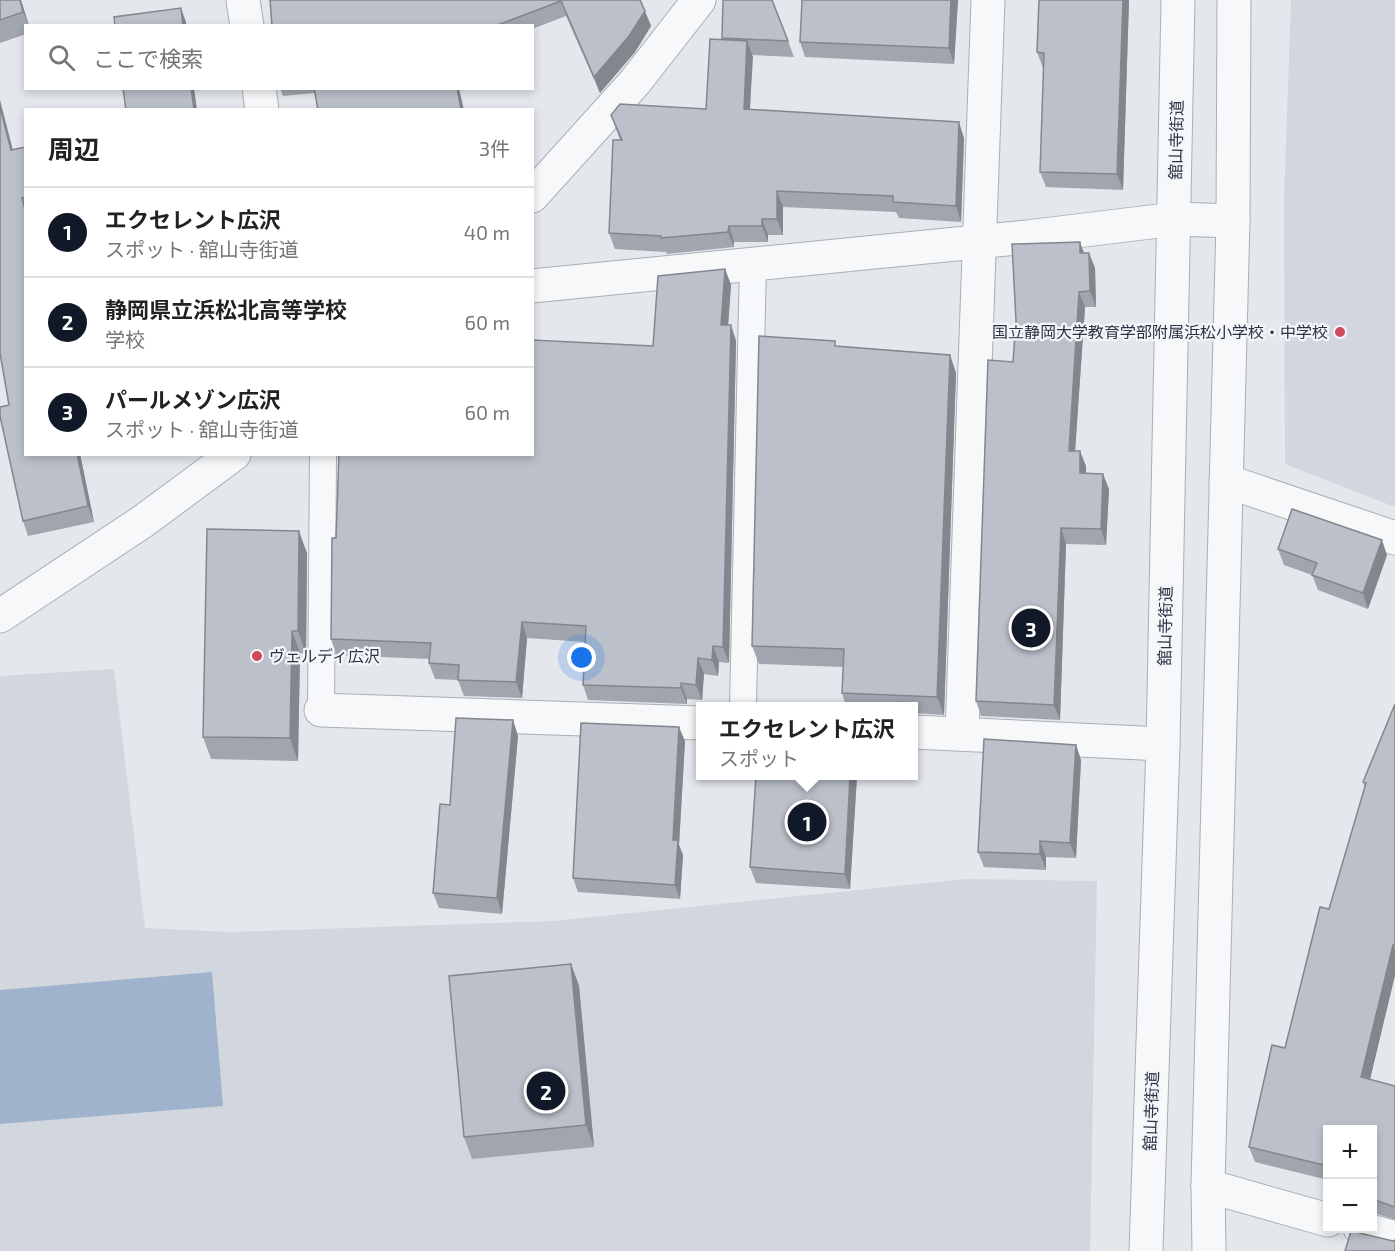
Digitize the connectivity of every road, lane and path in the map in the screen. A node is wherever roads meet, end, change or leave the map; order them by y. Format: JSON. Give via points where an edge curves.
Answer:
{"nodes":[{"id":1,"x":243,"y":0,"type":"edge"},
{"id":2,"x":699,"y":0,"type":"edge"},
{"id":3,"x":988,"y":0,"type":"edge"},
{"id":4,"x":1178,"y":0,"type":"edge"},
{"id":5,"x":1234,"y":0,"type":"edge"},
{"id":6,"x":247,"y":24,"type":"edge"},
{"id":7,"x":259,"y":90,"type":"edge"},
{"id":8,"x":262,"y":108,"type":"edge"},
{"id":9,"x":534,"y":194,"type":"edge"},
{"id":10,"x":1175,"y":219,"type":"junction"},
{"id":11,"x":1233,"y":221,"type":"junction"},
{"id":12,"x":979,"y":242,"type":"junction"},
{"id":13,"x":753,"y":263,"type":"junction"},
{"id":14,"x":534,"y":286,"type":"edge"},
{"id":15,"x":231,"y":456,"type":"edge"},
{"id":16,"x":323,"y":456,"type":"edge"},
{"id":17,"x":1226,"y":481,"type":"junction"},
{"id":18,"x":1395,"y":538,"type":"edge"},
{"id":19,"x":0,"y":616,"type":"edge"},
{"id":20,"x":743,"y":702,"type":"edge"},
{"id":21,"x":321,"y":710,"type":"joint"},
{"id":22,"x":696,"y":723,"type":"edge"},
{"id":23,"x":918,"y":732,"type":"edge"},
{"id":24,"x":962,"y":734,"type":"junction"},
{"id":25,"x":1162,"y":744,"type":"junction"},
{"id":26,"x":1208,"y":1186,"type":"junction"},
{"id":27,"x":1323,"y":1219,"type":"edge"},
{"id":28,"x":1377,"y":1233,"type":"edge"},
{"id":29,"x":1395,"y":1238,"type":"edge"},
{"id":30,"x":1146,"y":1251,"type":"edge"},
{"id":31,"x":1209,"y":1251,"type":"edge"}],
"edges":[{"from":1,"to":6,"type":"street"},
{"from":2,"to":9,"type":"street","via":[[635,82]]},
{"from":3,"to":12,"type":"street"},
{"from":4,"to":10,"type":"street","name":"舘山寺街道"},
{"from":5,"to":11,"type":"street"},
{"from":7,"to":8,"type":"street"},
{"from":10,"to":11,"type":"street"},
{"from":10,"to":12,"type":"street"},
{"from":10,"to":25,"type":"street","name":"舘山寺街道"},
{"from":11,"to":17,"type":"street"},
{"from":12,"to":13,"type":"street"},
{"from":12,"to":24,"type":"street"},
{"from":13,"to":14,"type":"street"},
{"from":13,"to":20,"type":"lane"},
{"from":15,"to":19,"type":"street","via":[[142,522]]},
{"from":16,"to":21,"type":"lane"},
{"from":17,"to":18,"type":"street"},
{"from":17,"to":26,"type":"street"},
{"from":21,"to":22,"type":"street"},
{"from":23,"to":24,"type":"street"},
{"from":24,"to":25,"type":"street"},
{"from":25,"to":30,"type":"street","name":"舘山寺街道"},
{"from":26,"to":27,"type":"street"},
{"from":26,"to":31,"type":"street"},
{"from":28,"to":29,"type":"street"}]}
